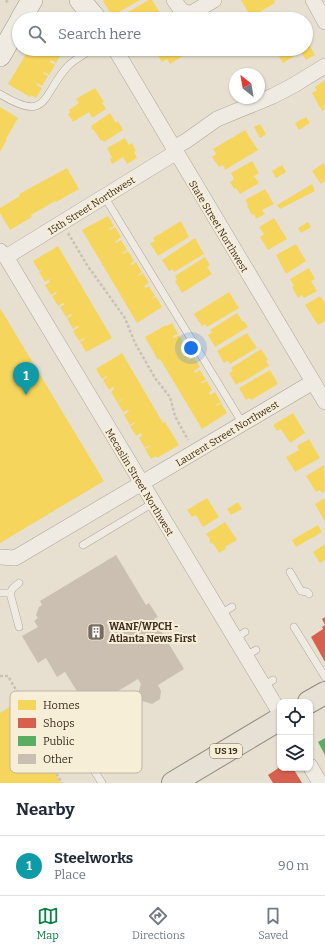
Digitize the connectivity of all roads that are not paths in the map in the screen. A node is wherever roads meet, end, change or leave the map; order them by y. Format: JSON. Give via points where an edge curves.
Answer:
{"nodes":[{"id":1,"x":80,"y":0,"type":"edge"},
{"id":2,"x":89,"y":0,"type":"edge"},
{"id":3,"x":174,"y":0,"type":"edge"},
{"id":4,"x":214,"y":0,"type":"edge"},
{"id":5,"x":313,"y":0,"type":"edge"},
{"id":6,"x":91,"y":12,"type":"edge"},
{"id":7,"x":94,"y":12,"type":"edge"},
{"id":8,"x":186,"y":12,"type":"edge"},
{"id":9,"x":193,"y":12,"type":"edge"},
{"id":10,"x":325,"y":22,"type":"edge"},
{"id":11,"x":12,"y":35,"type":"edge"},
{"id":12,"x":0,"y":56,"type":"edge"},
{"id":13,"x":82,"y":56,"type":"edge"},
{"id":14,"x":119,"y":56,"type":"edge"},
{"id":15,"x":325,"y":66,"type":"edge"},
{"id":16,"x":0,"y":94,"type":"edge"},
{"id":17,"x":174,"y":150,"type":"junction"},
{"id":18,"x":104,"y":196,"type":"junction"},
{"id":19,"x":3,"y":254,"type":"edge"},
{"id":20,"x":313,"y":382,"type":"junction"},
{"id":21,"x":325,"y":402,"type":"edge"},
{"id":22,"x":243,"y":424,"type":"junction"},
{"id":23,"x":142,"y":484,"type":"junction"},
{"id":24,"x":153,"y":503,"type":"junction"},
{"id":25,"x":83,"y":544,"type":"dead end"},
{"id":26,"x":0,"y":557,"type":"edge"},
{"id":27,"x":290,"y":572,"type":"dead end"},
{"id":28,"x":19,"y":583,"type":"dead end"},
{"id":29,"x":0,"y":593,"type":"edge"},
{"id":30,"x":10,"y":593,"type":"junction"},
{"id":31,"x":309,"y":594,"type":"dead end"},
{"id":32,"x":19,"y":627,"type":"dead end"},
{"id":33,"x":294,"y":627,"type":"dead end"},
{"id":34,"x":325,"y":678,"type":"edge"},
{"id":35,"x":325,"y":693,"type":"edge"},
{"id":36,"x":313,"y":700,"type":"edge"},
{"id":37,"x":277,"y":706,"type":"edge"},
{"id":38,"x":277,"y":721,"type":"edge"},
{"id":39,"x":313,"y":771,"type":"edge"},
{"id":40,"x":96,"y":773,"type":"edge"},
{"id":41,"x":102,"y":783,"type":"edge"},
{"id":42,"x":173,"y":783,"type":"edge"},
{"id":43,"x":320,"y":783,"type":"edge"}],
"edges":[{"from":1,"to":6,"type":"street"},
{"from":2,"to":7,"type":"street"},
{"from":3,"to":8,"type":"street"},
{"from":4,"to":9,"type":"street"},
{"from":5,"to":10,"type":"street"},
{"from":11,"to":12,"type":"street"},
{"from":13,"to":16,"type":"lane","via":[[67,67],[46,99],[36,106],[21,105]]},
{"from":14,"to":17,"type":"street","name":"State Street Northwest"},
{"from":15,"to":17,"type":"street","name":"15th Street Northwest","via":[[273,96],[217,119]]},
{"from":17,"to":18,"type":"street","name":"15th Street Northwest"},
{"from":17,"to":20,"type":"street","name":"State Street Northwest"},
{"from":18,"to":19,"type":"street","name":"15th Street Northwest","via":[[61,223]]},
{"from":18,"to":22,"type":"lane"},
{"from":19,"to":23,"type":"street","name":"Mecaslin Street Northwest"},
{"from":20,"to":21,"type":"street","name":"State Street Northwest"},
{"from":20,"to":22,"type":"street","name":"Laurent Street Northwest"},
{"from":22,"to":23,"type":"street","name":"Laurent Street Northwest"},
{"from":23,"to":24,"type":"street","name":"Mecaslin Street Northwest"},
{"from":23,"to":26,"type":"street","name":"Laurent Street Northwest","via":[[15,558]]},
{"from":24,"to":25,"type":"lane"},
{"from":24,"to":37,"type":"street","name":"Mecaslin Street Northwest","via":[[226,610],[268,683]]},
{"from":27,"to":31,"type":"lane","via":[[301,591]]},
{"from":28,"to":30,"type":"lane"},
{"from":29,"to":30,"type":"lane"},
{"from":30,"to":32,"type":"lane"},
{"from":33,"to":34,"type":"lane"},
{"from":35,"to":36,"type":"main road"},
{"from":38,"to":42,"type":"main road","number":"US 19"},
{"from":39,"to":43,"type":"street"},
{"from":40,"to":41,"type":"lane"}]}
